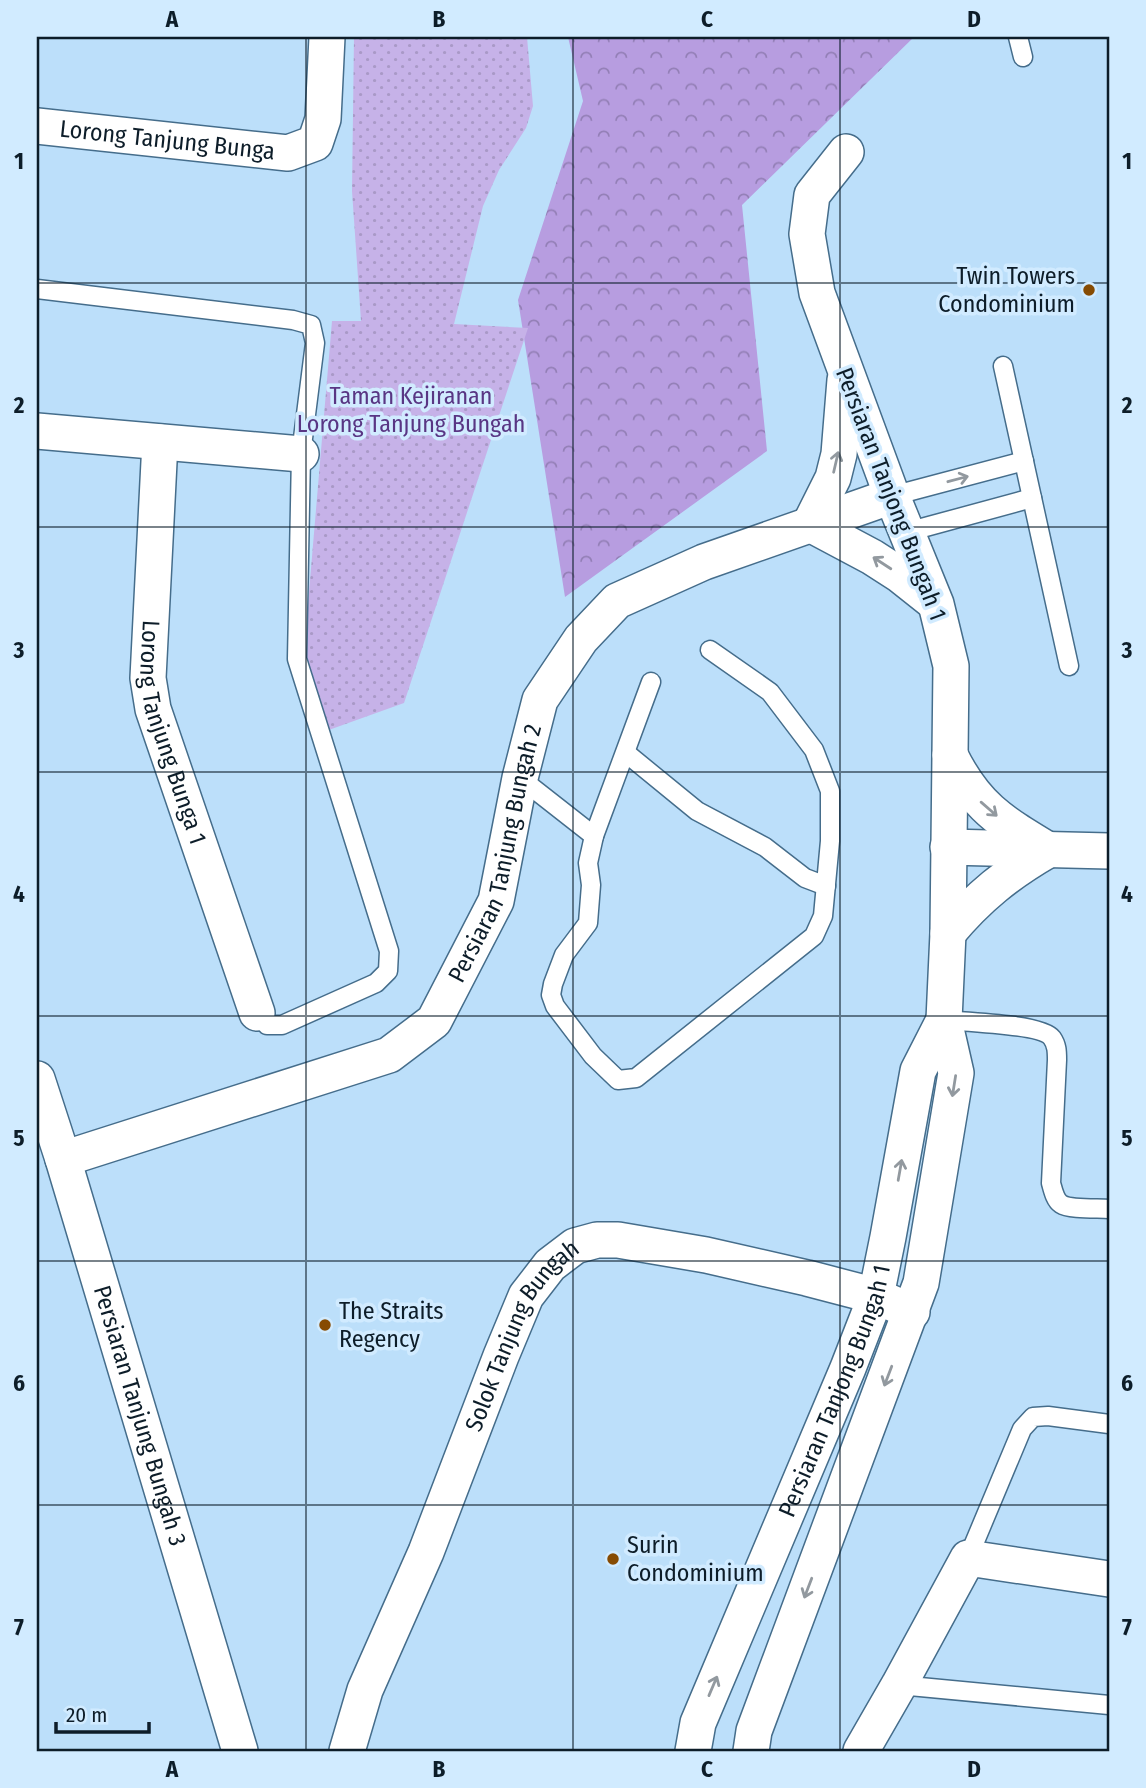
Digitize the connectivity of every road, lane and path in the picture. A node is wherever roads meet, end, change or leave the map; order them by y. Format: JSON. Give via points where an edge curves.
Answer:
{"nodes":[{"id":1,"x":327,"y":37,"type":"edge"},
{"id":2,"x":1018,"y":37,"type":"edge"},
{"id":3,"x":1023,"y":57,"type":"dead end"},
{"id":4,"x":37,"y":126,"type":"edge"},
{"id":5,"x":846,"y":152,"type":"dead end"},
{"id":6,"x":37,"y":289,"type":"edge"},
{"id":7,"x":1003,"y":366,"type":"dead end"},
{"id":8,"x":845,"y":373,"type":"junction"},
{"id":9,"x":37,"y":431,"type":"edge"},
{"id":10,"x":160,"y":442,"type":"junction"},
{"id":11,"x":301,"y":454,"type":"junction"},
{"id":12,"x":1024,"y":461,"type":"junction"},
{"id":13,"x":892,"y":496,"type":"junction"},
{"id":14,"x":1032,"y":498,"type":"junction"},
{"id":15,"x":810,"y":524,"type":"junction"},
{"id":16,"x":907,"y":531,"type":"junction"},
{"id":17,"x":936,"y":604,"type":"junction"},
{"id":18,"x":710,"y":650,"type":"dead end"},
{"id":19,"x":1069,"y":666,"type":"dead end"},
{"id":20,"x":651,"y":682,"type":"dead end"},
{"id":21,"x":626,"y":752,"type":"junction"},
{"id":22,"x":950,"y":755,"type":"junction"},
{"id":23,"x":520,"y":778,"type":"junction"},
{"id":24,"x":594,"y":836,"type":"junction"},
{"id":25,"x":948,"y":847,"type":"junction"},
{"id":26,"x":1048,"y":850,"type":"junction"},
{"id":27,"x":1109,"y":851,"type":"edge"},
{"id":28,"x":826,"y":886,"type":"junction"},
{"id":29,"x":948,"y":933,"type":"junction"},
{"id":30,"x":257,"y":1013,"type":"joint"},
{"id":31,"x":944,"y":1020,"type":"junction"},
{"id":32,"x":37,"y":1079,"type":"edge"},
{"id":33,"x":63,"y":1159,"type":"junction"},
{"id":34,"x":1109,"y":1209,"type":"edge"},
{"id":35,"x":876,"y":1297,"type":"junction"},
{"id":36,"x":912,"y":1312,"type":"junction"},
{"id":37,"x":1109,"y":1424,"type":"edge"},
{"id":38,"x":968,"y":1558,"type":"junction"},
{"id":39,"x":1109,"y":1579,"type":"edge"},
{"id":40,"x":899,"y":1685,"type":"junction"},
{"id":41,"x":1109,"y":1705,"type":"edge"},
{"id":42,"x":240,"y":1751,"type":"edge"},
{"id":43,"x":347,"y":1751,"type":"edge"},
{"id":44,"x":693,"y":1751,"type":"edge"},
{"id":45,"x":751,"y":1751,"type":"edge"},
{"id":46,"x":861,"y":1751,"type":"edge"}],
"edges":[{"from":1,"to":4,"type":"street","name":"Lorong Tanjung Bunga","via":[[323,119],[315,143],[288,153]]},
{"from":2,"to":3,"type":"lane"},
{"from":5,"to":8,"type":"street","name":"Persiaran Tanjong Bungah 1","via":[[812,195],[807,234],[817,293]]},
{"from":6,"to":11,"type":"lane","via":[[311,325],[314,343]]},
{"from":7,"to":12,"type":"lane"},
{"from":8,"to":13,"type":"street","name":"Persiaran Tanjong Bungah 1"},
{"from":15,"to":8,"type":"street","one_way":true,"via":[[833,478],[839,454]]},
{"from":9,"to":10,"type":"street"},
{"from":10,"to":11,"type":"street"},
{"from":10,"to":30,"type":"street","name":"Lorong Tanjung Bunga 1","via":[[148,677],[153,709]]},
{"from":11,"to":30,"type":"lane","via":[[297,659],[389,951],[388,971],[376,983],[282,1025],[267,1025]]},
{"from":13,"to":12,"type":"lane","one_way":true},
{"from":12,"to":14,"type":"lane"},
{"from":13,"to":15,"type":"street","name":"Persiaran Tanjung Bungah 2"},
{"from":13,"to":16,"type":"street","name":"Persiaran Tanjong Bungah 1"},
{"from":14,"to":16,"type":"lane"},
{"from":14,"to":19,"type":"lane"},
{"from":17,"to":15,"type":"street","one_way":true,"via":[[873,557]]},
{"from":15,"to":23,"type":"street","name":"Persiaran Tanjung Bungah 2","via":[[704,562],[617,601],[581,639],[540,700]]},
{"from":16,"to":17,"type":"street","name":"Persiaran Tanjong Bungah 1"},
{"from":17,"to":22,"type":"street","name":"Persiaran Tanjong Bungah 1","via":[[951,666]]},
{"from":18,"to":28,"type":"lane","via":[[770,692],[814,750],[830,790]]},
{"from":20,"to":21,"type":"lane"},
{"from":21,"to":24,"type":"lane"},
{"from":21,"to":28,"type":"lane","via":[[697,811],[765,847],[805,878]]},
{"from":22,"to":25,"type":"street","name":"Persiaran Tanjong Bungah 1"},
{"from":22,"to":26,"type":"street","one_way":true,"via":[[978,800]]},
{"from":23,"to":24,"type":"lane"},
{"from":23,"to":33,"type":"street","name":"Persiaran Tanjung Bungah 2","via":[[496,901],[434,1021],[389,1055]]},
{"from":24,"to":28,"type":"lane","via":[[588,863],[588,923],[564,955],[551,995],[593,1056],[618,1080],[636,1078],[814,936],[823,916]]},
{"from":25,"to":26,"type":"street"},
{"from":25,"to":29,"type":"street","name":"Persiaran Tanjong Bungah 1"},
{"from":26,"to":27,"type":"street"},
{"from":26,"to":29,"type":"street","via":[[1013,870]]},
{"from":29,"to":31,"type":"street","name":"Persiaran Tanjong Bungah 1"},
{"from":31,"to":34,"type":"lane","via":[[1033,1028],[1053,1039],[1057,1049],[1051,1183],[1055,1196],[1070,1207]]},
{"from":35,"to":31,"type":"street","name":"Persiaran Tanjong Bungah 1","one_way":true,"via":[[918,1070]]},
{"from":31,"to":36,"type":"street","name":"Persiaran Tanjong Bungah 1","one_way":true,"via":[[957,1073]]},
{"from":32,"to":33,"type":"street","name":"Persiaran Tanjung Bungah 3"},
{"from":33,"to":42,"type":"street","name":"Persiaran Tanjung Bungah 3"},
{"from":35,"to":36,"type":"street","name":"Solok Tanjung Bungah"},
{"from":35,"to":43,"type":"street","name":"Solok Tanjung Bungah","via":[[706,1255],[618,1240],[575,1246],[550,1265],[526,1296],[426,1552],[365,1690]]},
{"from":44,"to":35,"type":"street","name":"Persiaran Tanjong Bungah 1","one_way":true,"via":[[698,1723]]},
{"from":36,"to":45,"type":"street","name":"Persiaran Tanjong Bungah 1","one_way":true,"via":[[754,1731]]},
{"from":37,"to":38,"type":"lane","via":[[1033,1417],[1022,1429]]},
{"from":38,"to":39,"type":"street"},
{"from":38,"to":40,"type":"street"},
{"from":40,"to":41,"type":"lane"},
{"from":40,"to":46,"type":"street"}]}
